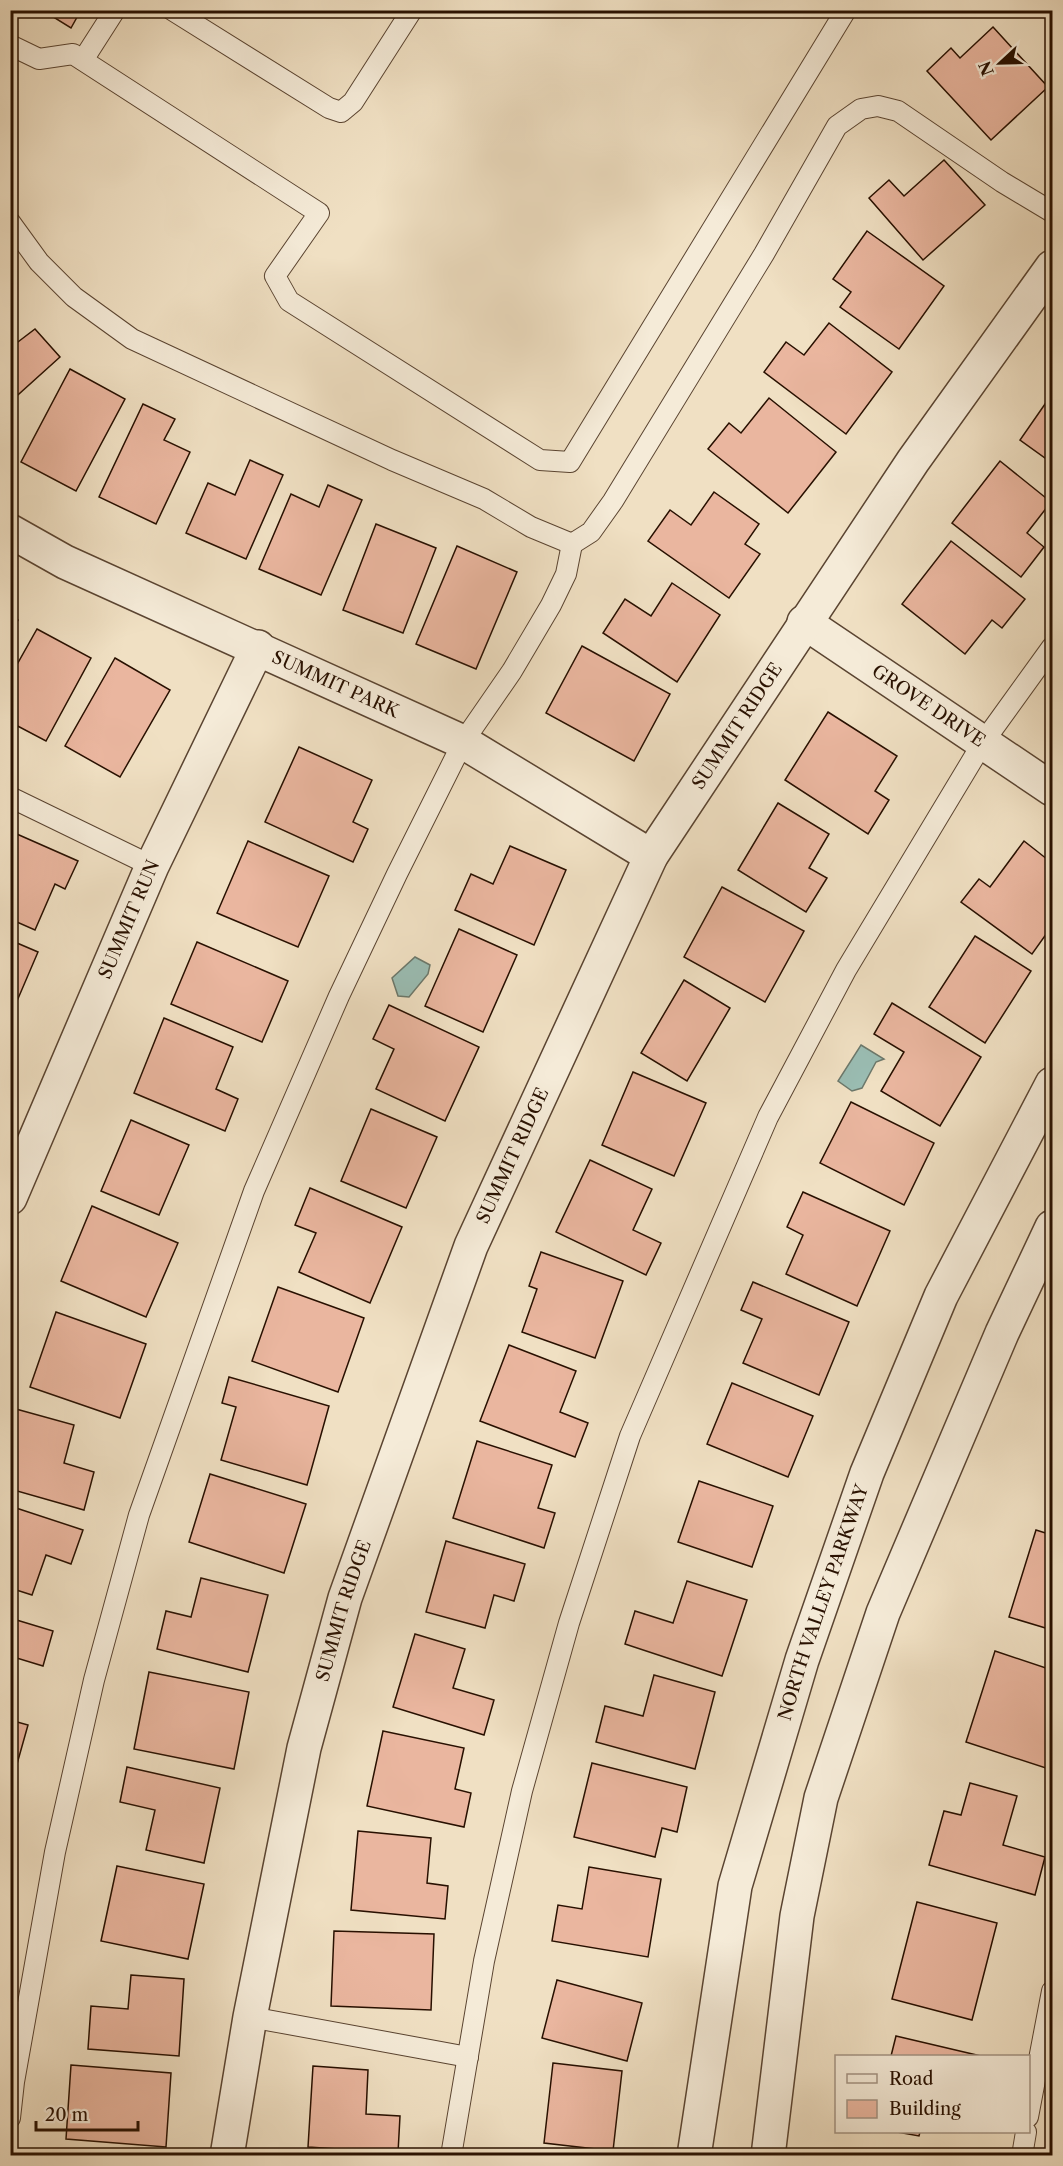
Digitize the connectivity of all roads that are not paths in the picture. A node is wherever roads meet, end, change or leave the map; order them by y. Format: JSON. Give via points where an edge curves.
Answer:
{"nodes":[{"id":1,"x":115,"y":10,"type":"edge"},
{"id":2,"x":172,"y":10,"type":"edge"},
{"id":3,"x":411,"y":10,"type":"edge"},
{"id":4,"x":846,"y":10,"type":"edge"},
{"id":5,"x":10,"y":45,"type":"edge"},
{"id":6,"x":83,"y":60,"type":"junction"},
{"id":7,"x":1053,"y":212,"type":"edge"},
{"id":8,"x":10,"y":222,"type":"edge"},
{"id":9,"x":1048,"y":281,"type":"edge"},
{"id":10,"x":10,"y":531,"type":"edge"},
{"id":11,"x":572,"y":544,"type":"junction"},
{"id":12,"x":804,"y":622,"type":"junction"},
{"id":13,"x":258,"y":647,"type":"junction"},
{"id":14,"x":1053,"y":647,"type":"edge"},
{"id":15,"x":462,"y":742,"type":"junction"},
{"id":16,"x":982,"y":744,"type":"junction"},
{"id":17,"x":1053,"y":789,"type":"edge"},
{"id":18,"x":10,"y":797,"type":"edge"},
{"id":19,"x":651,"y":856,"type":"junction"},
{"id":20,"x":152,"y":866,"type":"junction"},
{"id":21,"x":1053,"y":1084,"type":"edge"},
{"id":22,"x":10,"y":1198,"type":"edge"},
{"id":23,"x":1053,"y":1227,"type":"edge"},
{"id":24,"x":1053,"y":1991,"type":"edge"},
{"id":25,"x":250,"y":2017,"type":"junction"},
{"id":26,"x":468,"y":2057,"type":"junction"},
{"id":27,"x":12,"y":2082,"type":"edge"},
{"id":28,"x":1030,"y":2112,"type":"edge"},
{"id":29,"x":10,"y":2118,"type":"edge"},
{"id":30,"x":1026,"y":2133,"type":"edge"},
{"id":31,"x":227,"y":2156,"type":"edge"},
{"id":32,"x":451,"y":2156,"type":"edge"},
{"id":33,"x":694,"y":2156,"type":"edge"},
{"id":34,"x":768,"y":2156,"type":"edge"},
{"id":35,"x":1022,"y":2156,"type":"edge"}],
"edges":[{"from":1,"to":6,"type":"lane"},
{"from":2,"to":3,"type":"lane","via":[[328,108],[341,112],[353,102]]},
{"from":4,"to":6,"type":"lane","via":[[570,462],[540,460],[289,301],[275,276],[319,213]]},
{"from":5,"to":6,"type":"lane","via":[[39,59],[73,54]]},
{"from":7,"to":11,"type":"lane","via":[[898,111],[878,106],[861,109],[837,126],[613,501],[591,532]]},
{"from":8,"to":11,"type":"lane","via":[[39,262],[74,297],[132,339],[484,499],[531,527]]},
{"from":9,"to":12,"type":"street","name":"SUMMIT RIDGE","via":[[913,461]]},
{"from":10,"to":13,"type":"street","name":"SUMMIT PARK","via":[[65,562]]},
{"from":11,"to":15,"type":"lane","via":[[566,574],[551,604],[512,671]]},
{"from":12,"to":16,"type":"street","name":"GROVE DRIVE"},
{"from":12,"to":19,"type":"street","name":"SUMMIT RIDGE"},
{"from":13,"to":15,"type":"street","name":"SUMMIT PARK"},
{"from":13,"to":20,"type":"street","name":"SUMMIT RUN"},
{"from":14,"to":16,"type":"lane"},
{"from":15,"to":19,"type":"street","name":"SUMMIT PARK"},
{"from":15,"to":27,"type":"lane","via":[[339,996],[254,1191],[139,1515],[94,1680],[55,1852]]},
{"from":16,"to":17,"type":"street","name":"GROVE DRIVE"},
{"from":16,"to":26,"type":"lane","via":[[846,970],[768,1117],[630,1436],[569,1623],[522,1791],[484,1961]]},
{"from":18,"to":20,"type":"lane"},
{"from":19,"to":25,"type":"street","name":"SUMMIT RIDGE","via":[[471,1246],[345,1598],[304,1748]]},
{"from":20,"to":22,"type":"street","name":"SUMMIT RUN"},
{"from":21,"to":33,"type":"street","name":"NORTH VALLEY PARKWAY","via":[[941,1296],[867,1473],[802,1660],[735,1886]]},
{"from":23,"to":34,"type":"street","via":[[1002,1333],[883,1613],[821,1798],[797,1917]]},
{"from":24,"to":28,"type":"lane"},
{"from":25,"to":26,"type":"lane"},
{"from":25,"to":31,"type":"street","name":"SUMMIT RIDGE"},
{"from":26,"to":32,"type":"lane"},
{"from":27,"to":29,"type":"lane"},
{"from":30,"to":35,"type":"lane"}]}
